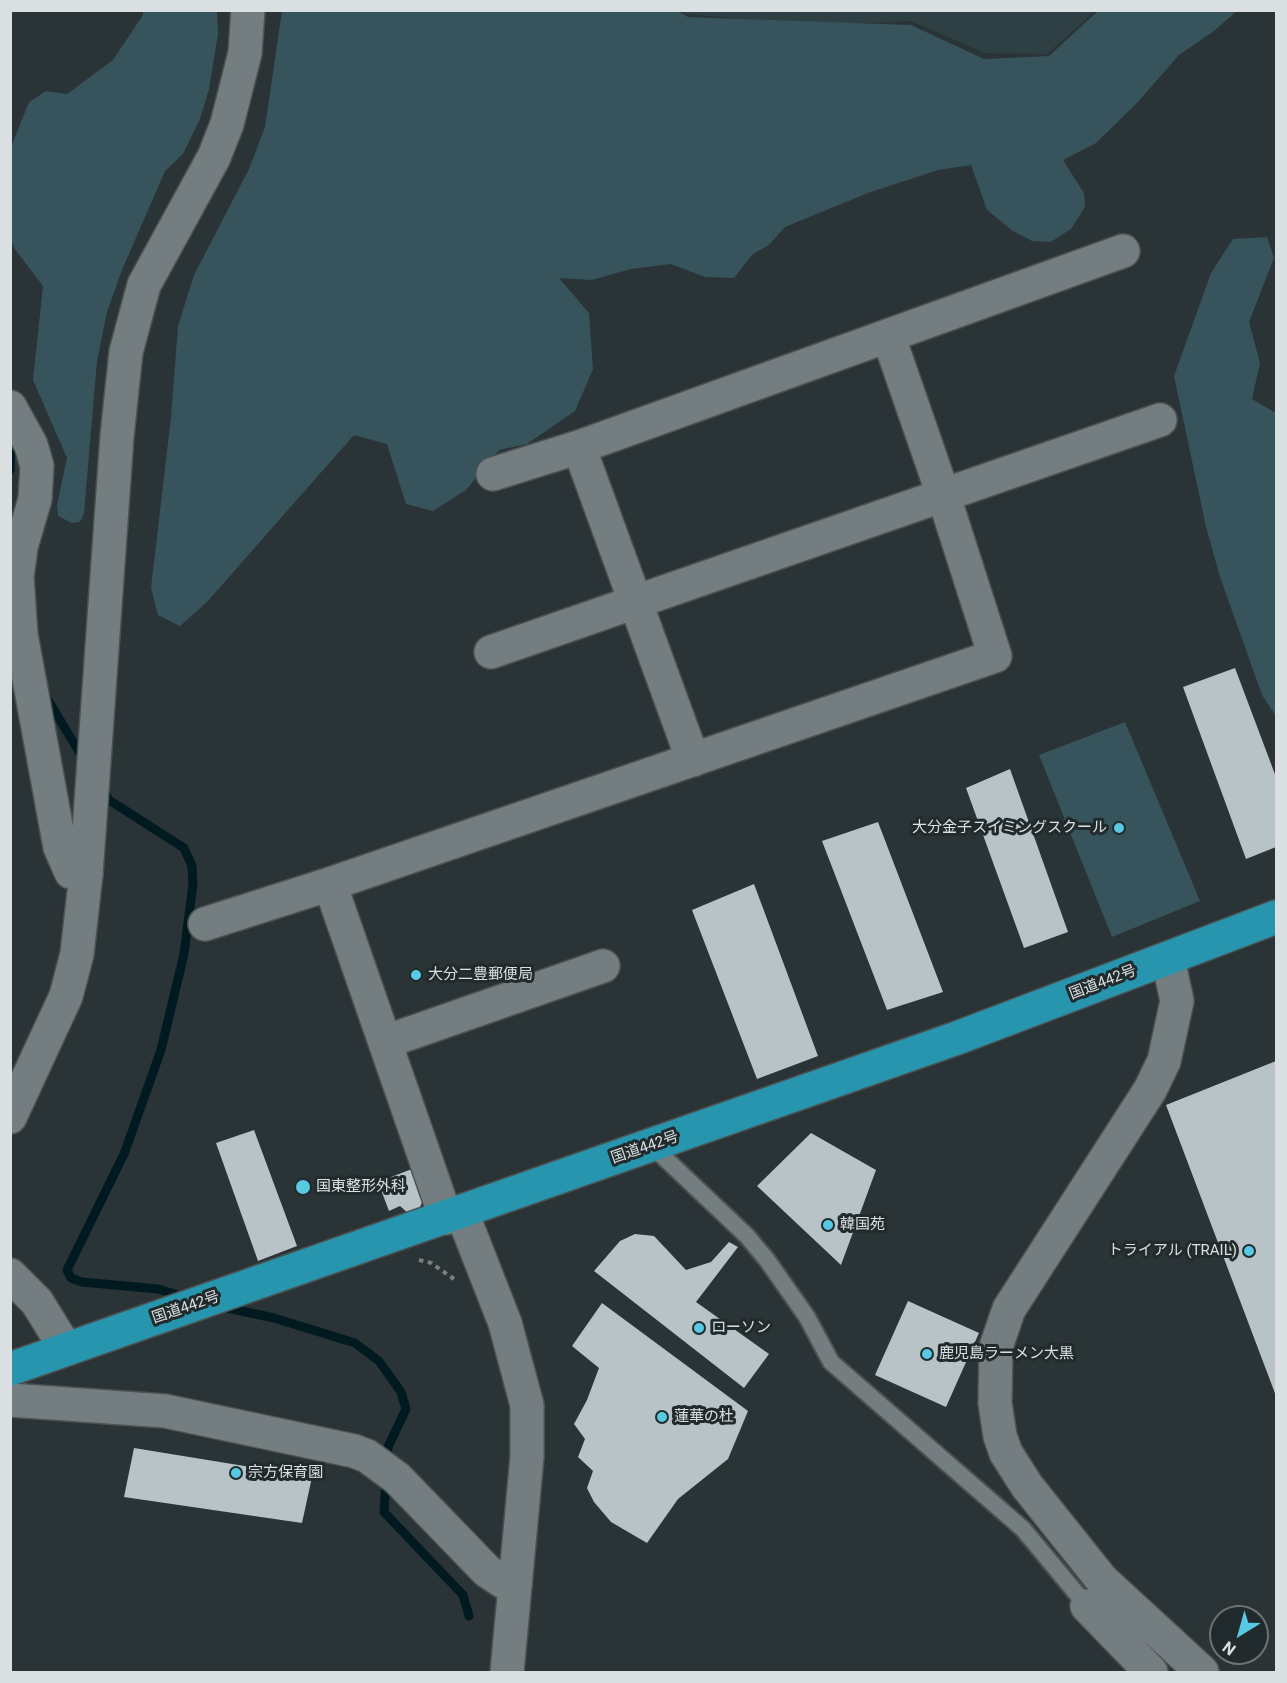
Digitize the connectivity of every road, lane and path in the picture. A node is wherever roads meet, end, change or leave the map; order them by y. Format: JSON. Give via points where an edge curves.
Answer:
{"nodes":[{"id":1,"x":248,"y":10,"type":"edge"},
{"id":2,"x":1124,"y":251,"type":"dead end"},
{"id":3,"x":889,"y":338,"type":"junction"},
{"id":4,"x":10,"y":407,"type":"edge"},
{"id":5,"x":1160,"y":420,"type":"dead end"},
{"id":6,"x":579,"y":447,"type":"junction"},
{"id":7,"x":493,"y":474,"type":"dead end"},
{"id":8,"x":944,"y":496,"type":"junction"},
{"id":9,"x":637,"y":602,"type":"junction"},
{"id":10,"x":491,"y":652,"type":"dead end"},
{"id":11,"x":693,"y":760,"type":"junction"},
{"id":12,"x":87,"y":874,"type":"junction"},
{"id":13,"x":330,"y":884,"type":"junction"},
{"id":14,"x":1276,"y":917,"type":"edge"},
{"id":15,"x":205,"y":924,"type":"dead end"},
{"id":16,"x":1168,"y":959,"type":"junction"},
{"id":17,"x":603,"y":966,"type":"dead end"},
{"id":18,"x":385,"y":1042,"type":"junction"},
{"id":19,"x":10,"y":1117,"type":"edge"},
{"id":20,"x":652,"y":1146,"type":"junction"},
{"id":21,"x":454,"y":1215,"type":"junction"},
{"id":22,"x":10,"y":1275,"type":"edge"},
{"id":23,"x":66,"y":1349,"type":"junction"},
{"id":24,"x":10,"y":1369,"type":"edge"},
{"id":25,"x":10,"y":1400,"type":"edge"},
{"id":26,"x":515,"y":1583,"type":"junction"},
{"id":27,"x":1087,"y":1606,"type":"joint"},
{"id":28,"x":507,"y":1672,"type":"edge"},
{"id":29,"x":1151,"y":1672,"type":"edge"},
{"id":30,"x":1202,"y":1672,"type":"edge"}],
"edges":[{"from":1,"to":12,"type":"street","via":[[245,53],[227,124],[214,157],[144,285],[126,352]]},
{"from":2,"to":3,"type":"street"},
{"from":3,"to":6,"type":"street"},
{"from":3,"to":8,"type":"street"},
{"from":4,"to":12,"type":"street","via":[[32,445],[37,466],[35,499],[16,577],[21,634],[60,847],[71,872]]},
{"from":5,"to":8,"type":"street"},
{"from":6,"to":7,"type":"street"},
{"from":6,"to":9,"type":"street"},
{"from":8,"to":9,"type":"street"},
{"from":8,"to":11,"type":"street","via":[[995,656]]},
{"from":9,"to":10,"type":"street"},
{"from":9,"to":11,"type":"street"},
{"from":11,"to":13,"type":"street"},
{"from":12,"to":19,"type":"street","via":[[78,954],[66,996]]},
{"from":13,"to":15,"type":"street"},
{"from":13,"to":18,"type":"street"},
{"from":14,"to":16,"type":"highway","name":"国道442号"},
{"from":16,"to":20,"type":"highway","name":"国道442号"},
{"from":16,"to":30,"type":"street","via":[[1177,1000],[1164,1061],[1150,1090],[1009,1309],[996,1347],[994,1403],[1006,1453],[1027,1486],[1102,1580]]},
{"from":17,"to":18,"type":"street"},
{"from":18,"to":21,"type":"street"},
{"from":20,"to":21,"type":"highway","name":"国道442号"},
{"from":20,"to":27,"type":"lane","via":[[767,1260],[807,1317],[831,1362],[1023,1529]]},
{"from":21,"to":23,"type":"highway","name":"国道442号"},
{"from":21,"to":26,"type":"street","via":[[505,1323],[527,1406],[527,1457]]},
{"from":22,"to":23,"type":"street","via":[[37,1302]]},
{"from":23,"to":24,"type":"highway","name":"国道442号"},
{"from":25,"to":26,"type":"street","via":[[165,1411],[354,1451],[397,1478],[487,1571],[502,1581]]},
{"from":26,"to":28,"type":"street"},
{"from":27,"to":29,"type":"street"}]}
